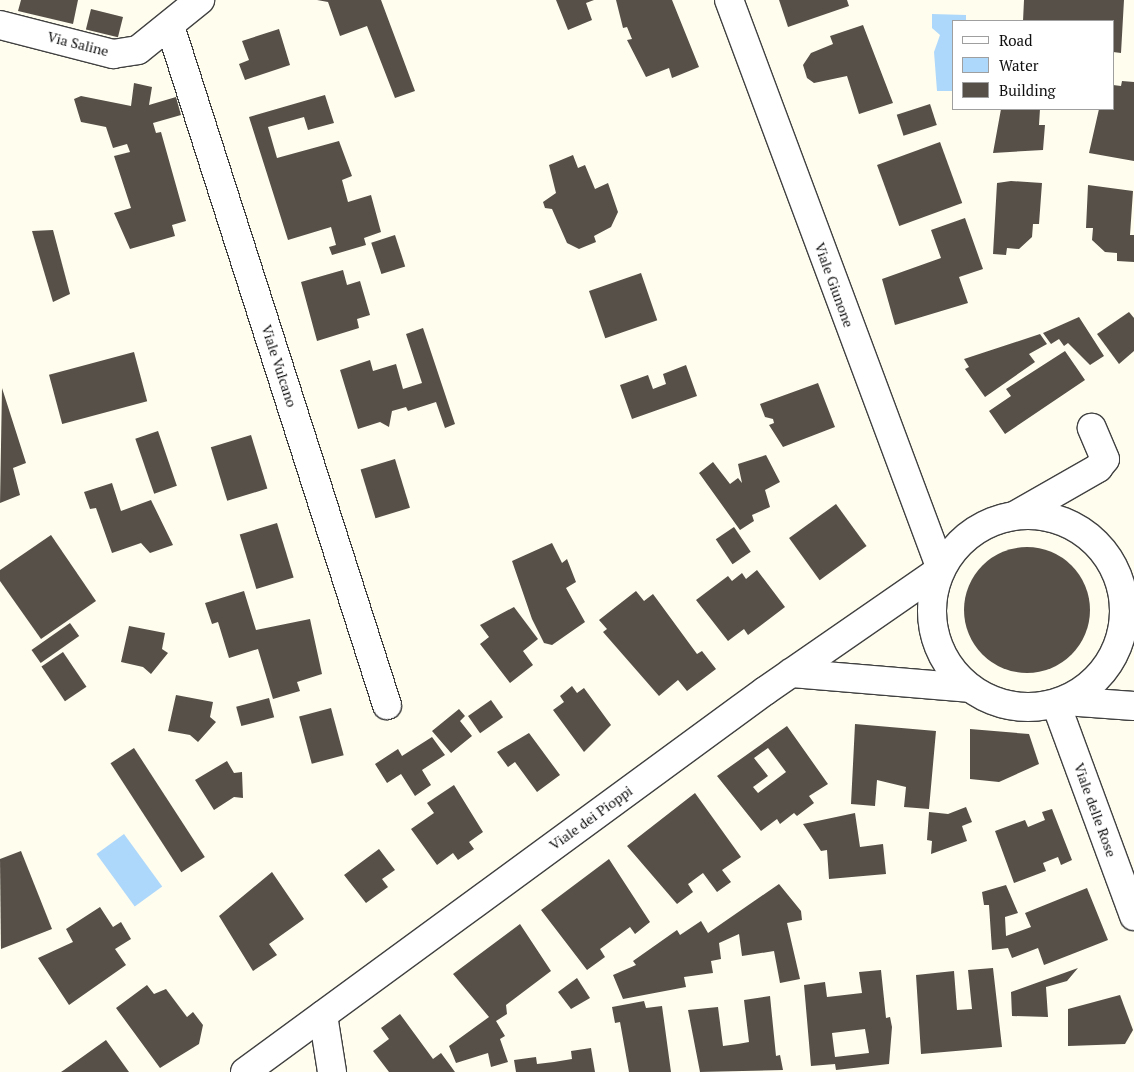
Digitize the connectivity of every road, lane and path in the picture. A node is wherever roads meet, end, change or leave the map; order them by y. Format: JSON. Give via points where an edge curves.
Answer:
{"nodes":[{"id":1,"x":200,"y":0,"type":"edge"},
{"id":2,"x":729,"y":0,"type":"edge"},
{"id":3,"x":0,"y":25,"type":"edge"},
{"id":4,"x":170,"y":26,"type":"junction"},
{"id":5,"x":1092,"y":428,"type":"dead end"},
{"id":6,"x":1016,"y":515,"type":"junction"},
{"id":7,"x":941,"y":569,"type":"junction"},
{"id":8,"x":791,"y":673,"type":"junction"},
{"id":9,"x":969,"y":688,"type":"junction"},
{"id":10,"x":1060,"y":703,"type":"junction"},
{"id":11,"x":387,"y":705,"type":"dead end"},
{"id":12,"x":1134,"y":706,"type":"edge"},
{"id":13,"x":1134,"y":916,"type":"edge"},
{"id":14,"x":323,"y":1015,"type":"junction"},
{"id":15,"x":245,"y":1072,"type":"edge"},
{"id":16,"x":332,"y":1072,"type":"edge"}],
"edges":[{"from":1,"to":4,"type":"street","name":"Via Saline"},
{"from":2,"to":7,"type":"street","name":"Viale Giunone"},
{"from":3,"to":4,"type":"street","name":"Via Saline","via":[[113,54],[138,50]]},
{"from":4,"to":11,"type":"street","name":"Viale Vulcano"},
{"from":5,"to":6,"type":"street","via":[[1105,459],[1098,468]]},
{"from":6,"to":7,"type":"street","via":[[972,533]]},
{"from":6,"to":10,"type":"street","via":[[1061,521],[1093,539],[1111,560],[1122,586],[1125,614],[1116,650],[1089,687]]},
{"from":7,"to":8,"type":"street","name":"Viale dei Pioppi"},
{"from":7,"to":9,"type":"street","via":[[934,590],[934,634],[941,654]]},
{"from":8,"to":9,"type":"street"},
{"from":8,"to":14,"type":"street","name":"Viale dei Pioppi"},
{"from":9,"to":10,"type":"street","via":[[1011,707]]},
{"from":10,"to":12,"type":"street"},
{"from":10,"to":13,"type":"street","name":"Viale delle Rose"},
{"from":14,"to":15,"type":"street","name":"Viale dei Pioppi"},
{"from":14,"to":16,"type":"street"}]}
